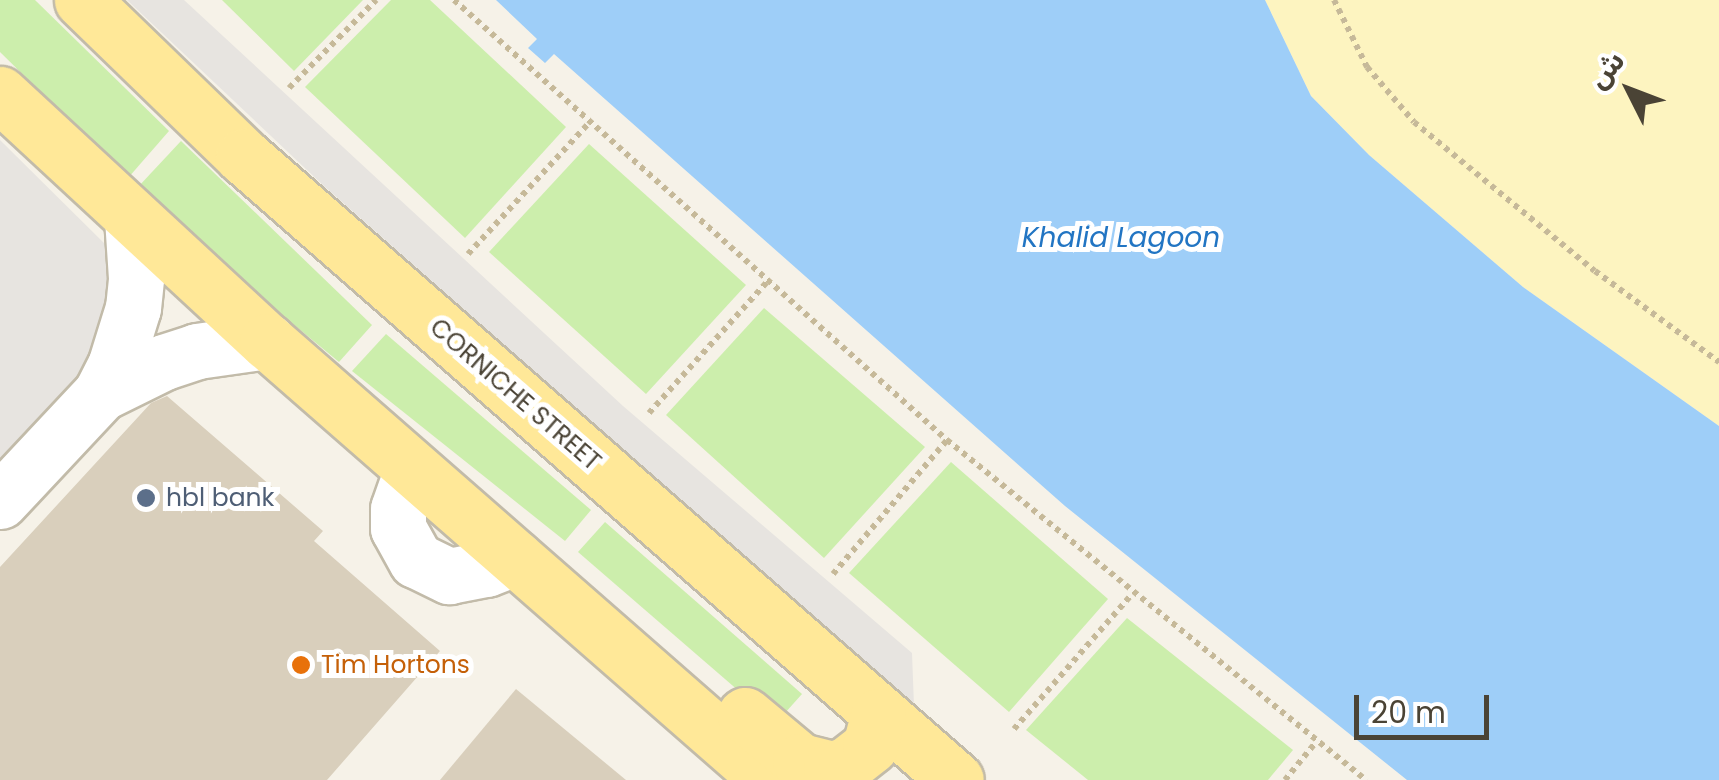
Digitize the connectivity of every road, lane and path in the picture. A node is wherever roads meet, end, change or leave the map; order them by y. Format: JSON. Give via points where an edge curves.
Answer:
{"nodes":[{"id":1,"x":82,"y":0,"type":"edge"},
{"id":2,"x":376,"y":0,"type":"edge"},
{"id":3,"x":454,"y":0,"type":"edge"},
{"id":4,"x":1334,"y":0,"type":"edge"},
{"id":5,"x":290,"y":88,"type":"dead end"},
{"id":6,"x":0,"y":94,"type":"edge"},
{"id":7,"x":589,"y":123,"type":"junction"},
{"id":8,"x":132,"y":218,"type":"junction"},
{"id":9,"x":468,"y":254,"type":"dead end"},
{"id":10,"x":768,"y":280,"type":"junction"},
{"id":11,"x":267,"y":341,"type":"junction"},
{"id":12,"x":1719,"y":362,"type":"edge"},
{"id":13,"x":101,"y":393,"type":"junction"},
{"id":14,"x":650,"y":413,"type":"dead end"},
{"id":15,"x":948,"y":440,"type":"junction"},
{"id":16,"x":0,"y":500,"type":"edge"},
{"id":17,"x":833,"y":574,"type":"dead end"},
{"id":18,"x":1132,"y":594,"type":"junction"},
{"id":19,"x":596,"y":630,"type":"junction"},
{"id":20,"x":878,"y":716,"type":"junction"},
{"id":21,"x":1014,"y":730,"type":"dead end"},
{"id":22,"x":1316,"y":742,"type":"junction"},
{"id":23,"x":769,"y":780,"type":"edge"},
{"id":24,"x":956,"y":780,"type":"edge"},
{"id":25,"x":1285,"y":780,"type":"edge"},
{"id":26,"x":1366,"y":780,"type":"edge"}],
"edges":[{"from":1,"to":20,"type":"main road","name":"CORNICHE STREET","via":[[242,156]]},
{"from":2,"to":5,"type":"path"},
{"from":3,"to":7,"type":"path"},
{"from":4,"to":12,"type":"path","via":[[1367,67],[1414,122],[1595,271]]},
{"from":6,"to":8,"type":"main road"},
{"from":7,"to":9,"type":"path"},
{"from":7,"to":10,"type":"path"},
{"from":8,"to":11,"type":"main road"},
{"from":8,"to":13,"type":"street","via":[[133,308]]},
{"from":10,"to":14,"type":"path"},
{"from":10,"to":15,"type":"path"},
{"from":11,"to":13,"type":"street","via":[[198,351]]},
{"from":11,"to":19,"type":"main road"},
{"from":13,"to":16,"type":"street"},
{"from":15,"to":17,"type":"path"},
{"from":15,"to":18,"type":"path"},
{"from":18,"to":21,"type":"path"},
{"from":18,"to":22,"type":"path"},
{"from":19,"to":20,"type":"main road","via":[[700,676],[814,767],[830,769],[859,757],[870,746]]},
{"from":19,"to":23,"type":"main road"},
{"from":20,"to":24,"type":"main road","name":"CORNICHE STREET"},
{"from":22,"to":25,"type":"path"},
{"from":22,"to":26,"type":"path"}]}
